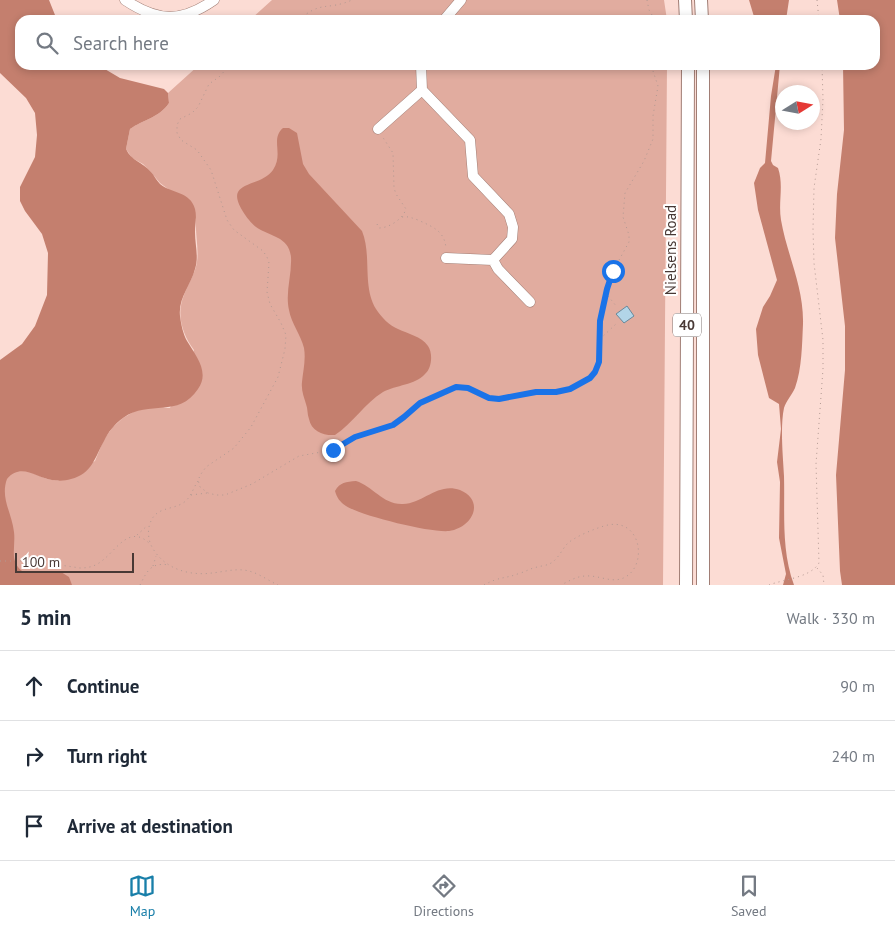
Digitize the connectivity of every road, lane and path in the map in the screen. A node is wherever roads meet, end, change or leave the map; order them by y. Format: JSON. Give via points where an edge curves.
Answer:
{"nodes":[{"id":1,"x":125,"y":0,"type":"edge"},
{"id":2,"x":214,"y":0,"type":"edge"},
{"id":3,"x":352,"y":0,"type":"edge"},
{"id":4,"x":461,"y":0,"type":"edge"},
{"id":5,"x":647,"y":0,"type":"edge"},
{"id":6,"x":685,"y":0,"type":"edge"},
{"id":7,"x":701,"y":0,"type":"edge"},
{"id":8,"x":817,"y":0,"type":"edge"},
{"id":9,"x":320,"y":4,"type":"dead end"},
{"id":10,"x":314,"y":5,"type":"dead end"},
{"id":11,"x":157,"y":15,"type":"edge"},
{"id":12,"x":184,"y":15,"type":"edge"},
{"id":13,"x":303,"y":15,"type":"edge"},
{"id":14,"x":448,"y":15,"type":"edge"},
{"id":15,"x":652,"y":15,"type":"edge"},
{"id":16,"x":686,"y":15,"type":"edge"},
{"id":17,"x":702,"y":15,"type":"edge"},
{"id":18,"x":818,"y":15,"type":"edge"},
{"id":19,"x":226,"y":70,"type":"edge"},
{"id":20,"x":421,"y":70,"type":"edge"},
{"id":21,"x":653,"y":70,"type":"edge"},
{"id":22,"x":688,"y":70,"type":"edge"},
{"id":23,"x":703,"y":70,"type":"edge"},
{"id":24,"x":822,"y":70,"type":"edge"},
{"id":25,"x":422,"y":90,"type":"junction"},
{"id":26,"x":378,"y":129,"type":"joint"},
{"id":27,"x":401,"y":217,"type":"junction"},
{"id":28,"x":377,"y":224,"type":"dead end"},
{"id":29,"x":446,"y":258,"type":"joint"},
{"id":30,"x":493,"y":260,"type":"junction"},
{"id":31,"x":607,"y":289,"type":"junction"},
{"id":32,"x":530,"y":302,"type":"dead end"},
{"id":33,"x":617,"y":307,"type":"dead end"},
{"id":34,"x":616,"y":324,"type":"dead end"},
{"id":35,"x":600,"y":339,"type":"junction"},
{"id":36,"x":198,"y":480,"type":"junction"},
{"id":37,"x":208,"y":493,"type":"junction"},
{"id":38,"x":190,"y":496,"type":"junction"},
{"id":39,"x":150,"y":522,"type":"junction"},
{"id":40,"x":135,"y":536,"type":"junction"},
{"id":41,"x":150,"y":544,"type":"junction"},
{"id":42,"x":156,"y":555,"type":"junction"},
{"id":43,"x":0,"y":561,"type":"edge"},
{"id":44,"x":153,"y":566,"type":"junction"},
{"id":45,"x":173,"y":567,"type":"junction"},
{"id":46,"x":816,"y":568,"type":"junction"},
{"id":47,"x":140,"y":585,"type":"edge"},
{"id":48,"x":278,"y":585,"type":"edge"},
{"id":49,"x":484,"y":585,"type":"edge"},
{"id":50,"x":561,"y":585,"type":"edge"},
{"id":51,"x":686,"y":585,"type":"edge"},
{"id":52,"x":702,"y":585,"type":"edge"},
{"id":53,"x":769,"y":585,"type":"edge"},
{"id":54,"x":824,"y":585,"type":"edge"}],
"edges":[{"from":1,"to":11,"type":"street"},
{"from":2,"to":12,"type":"street","via":[[202,9]]},
{"from":3,"to":9,"type":"path"},
{"from":4,"to":14,"type":"street"},
{"from":5,"to":15,"type":"path"},
{"from":6,"to":16,"type":"main road"},
{"from":7,"to":17,"type":"main road"},
{"from":8,"to":18,"type":"path"},
{"from":10,"to":13,"type":"path"},
{"from":19,"to":36,"type":"path","via":[[209,84],[198,107],[180,119],[176,125],[177,133],[181,140],[197,150],[211,170],[227,220],[234,230],[267,257],[266,292],[286,336],[278,377],[250,427],[234,448],[206,467]]},
{"from":20,"to":25,"type":"street"},
{"from":21,"to":31,"type":"path","via":[[658,86],[653,116],[654,140],[624,193],[629,242]]},
{"from":22,"to":51,"type":"main road","name":"Nielsens Road","number":"40"},
{"from":23,"to":52,"type":"main road","number":"40"},
{"from":24,"to":46,"type":"path","via":[[822,119],[813,229],[823,340],[816,464],[819,563]]},
{"from":25,"to":26,"type":"street"},
{"from":25,"to":30,"type":"street","via":[[470,140],[473,176],[509,214],[512,239]]},
{"from":26,"to":27,"type":"path","via":[[393,152],[394,188],[406,209]]},
{"from":27,"to":28,"type":"path","via":[[382,228]]},
{"from":27,"to":29,"type":"path","via":[[411,217],[438,230],[446,242]]},
{"from":29,"to":30,"type":"street"},
{"from":30,"to":32,"type":"street"},
{"from":31,"to":33,"type":"path","via":[[608,296]]},
{"from":31,"to":35,"type":"path"},
{"from":34,"to":35,"type":"path"},
{"from":35,"to":37,"type":"path","via":[[595,372],[570,389],[499,399],[456,387],[420,403],[393,425],[355,437],[333,450],[299,456],[265,477],[225,494]]},
{"from":36,"to":37,"type":"path","via":[[200,488]]},
{"from":36,"to":38,"type":"path"},
{"from":37,"to":38,"type":"path"},
{"from":38,"to":39,"type":"path","via":[[183,503],[161,510]]},
{"from":39,"to":40,"type":"path"},
{"from":39,"to":41,"type":"path"},
{"from":40,"to":41,"type":"path"},
{"from":40,"to":43,"type":"path","via":[[124,540],[103,560],[87,568],[46,562]]},
{"from":41,"to":42,"type":"path"},
{"from":42,"to":44,"type":"path"},
{"from":42,"to":45,"type":"path"},
{"from":44,"to":45,"type":"path"},
{"from":44,"to":47,"type":"path"},
{"from":45,"to":48,"type":"path","via":[[199,574],[250,571]]},
{"from":46,"to":53,"type":"path"},
{"from":46,"to":54,"type":"path","via":[[823,575]]},
{"from":49,"to":50,"type":"path","via":[[500,577],[552,563],[574,538],[604,526],[630,528],[638,553],[633,570],[626,576],[612,580],[586,576]]}]}
